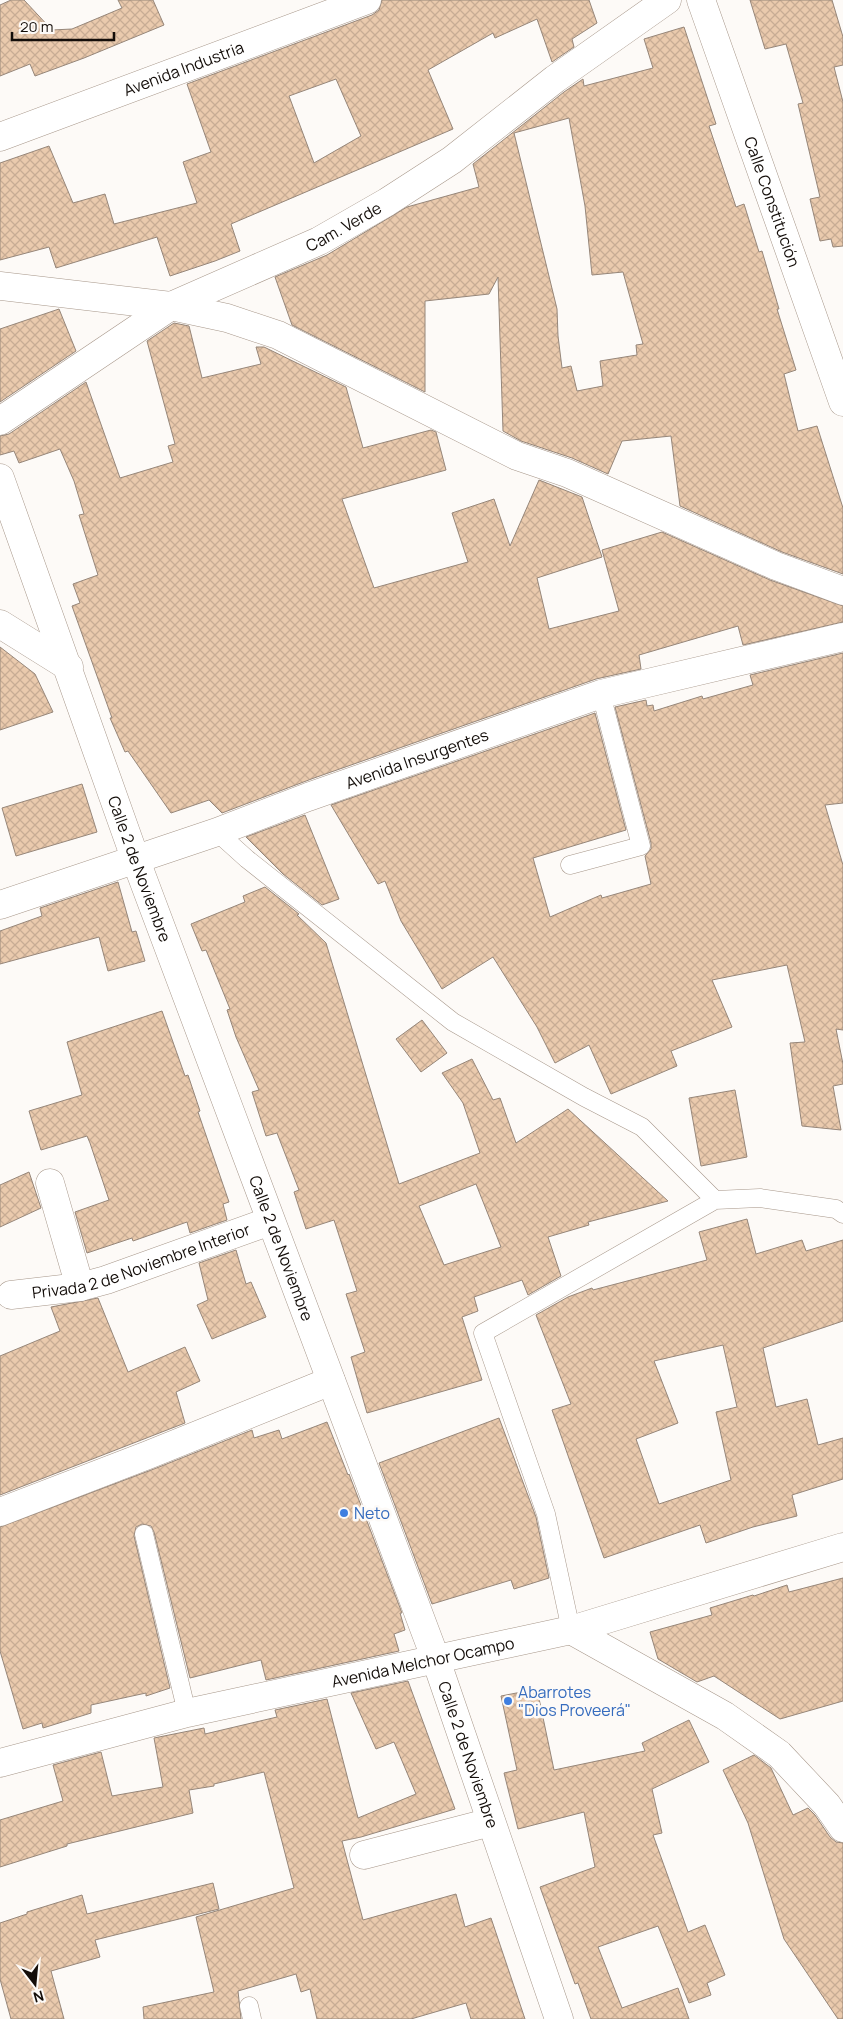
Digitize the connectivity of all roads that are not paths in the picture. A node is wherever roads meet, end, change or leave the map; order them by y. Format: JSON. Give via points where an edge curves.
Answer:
{"nodes":[{"id":1,"x":367,"y":0,"type":"edge"},
{"id":2,"x":667,"y":0,"type":"edge"},
{"id":3,"x":700,"y":0,"type":"edge"},
{"id":4,"x":0,"y":137,"type":"edge"},
{"id":5,"x":0,"y":286,"type":"edge"},
{"id":6,"x":171,"y":306,"type":"junction"},
{"id":7,"x":843,"y":402,"type":"edge"},
{"id":8,"x":0,"y":421,"type":"edge"},
{"id":9,"x":0,"y":478,"type":"edge"},
{"id":10,"x":843,"y":591,"type":"edge"},
{"id":11,"x":0,"y":624,"type":"edge"},
{"id":12,"x":843,"y":636,"type":"edge"},
{"id":13,"x":69,"y":667,"type":"junction"},
{"id":14,"x":601,"y":694,"type":"junction"},
{"id":15,"x":217,"y":832,"type":"junction"},
{"id":16,"x":136,"y":858,"type":"junction"},
{"id":17,"x":570,"y":865,"type":"dead end"},
{"id":18,"x":0,"y":906,"type":"edge"},
{"id":19,"x":50,"y":1183,"type":"dead end"},
{"id":20,"x":716,"y":1200,"type":"junction"},
{"id":21,"x":841,"y":1208,"type":"edge"},
{"id":22,"x":270,"y":1221,"type":"junction"},
{"id":23,"x":80,"y":1286,"type":"junction"},
{"id":24,"x":11,"y":1295,"type":"dead end"},
{"id":25,"x":331,"y":1381,"type":"junction"},
{"id":26,"x":0,"y":1512,"type":"edge"},
{"id":27,"x":144,"y":1534,"type":"dead end"},
{"id":28,"x":843,"y":1547,"type":"edge"},
{"id":29,"x":571,"y":1630,"type":"junction"},
{"id":30,"x":436,"y":1660,"type":"junction"},
{"id":31,"x":187,"y":1713,"type":"junction"},
{"id":32,"x":0,"y":1763,"type":"edge"},
{"id":33,"x":491,"y":1822,"type":"junction"},
{"id":34,"x":843,"y":1828,"type":"edge"},
{"id":35,"x":364,"y":1855,"type":"dead end"},
{"id":36,"x":559,"y":2019,"type":"edge"}],
"edges":[{"from":1,"to":4,"type":"street","name":"Avenida Industria"},
{"from":2,"to":6,"type":"street","name":"Cam. Verde","via":[[555,79],[452,160],[387,202],[319,241]]},
{"from":3,"to":7,"type":"street","name":"Calle Constitución"},
{"from":5,"to":6,"type":"street"},
{"from":6,"to":8,"type":"street","name":"Cam. Verde"},
{"from":6,"to":10,"type":"street","via":[[227,318],[278,335],[517,456],[567,473],[776,566]]},
{"from":9,"to":13,"type":"street","name":"Calle 2 de Noviembre"},
{"from":11,"to":13,"type":"street"},
{"from":12,"to":14,"type":"street","name":"Avenida Insurgentes"},
{"from":13,"to":16,"type":"street","name":"Calle 2 de Noviembre"},
{"from":14,"to":15,"type":"street","name":"Avenida Insurgentes"},
{"from":14,"to":17,"type":"lane","via":[[641,846]]},
{"from":15,"to":16,"type":"street","name":"Avenida Insurgentes"},
{"from":15,"to":20,"type":"lane","via":[[453,1022],[642,1127]]},
{"from":16,"to":18,"type":"street","name":"Avenida Insurgentes"},
{"from":16,"to":22,"type":"street","name":"Calle 2 de Noviembre"},
{"from":19,"to":23,"type":"street"},
{"from":20,"to":21,"type":"lane","via":[[760,1198]]},
{"from":20,"to":29,"type":"lane","via":[[483,1333],[546,1514]]},
{"from":22,"to":23,"type":"street","name":"Privada 2 de Noviembre Interior","via":[[106,1280]]},
{"from":22,"to":25,"type":"street","name":"Calle 2 de Noviembre"},
{"from":23,"to":24,"type":"street","name":"Privada 2 de Noviembre Interior"},
{"from":25,"to":26,"type":"street"},
{"from":25,"to":30,"type":"street","name":"Calle 2 de Noviembre"},
{"from":27,"to":31,"type":"lane"},
{"from":28,"to":29,"type":"street","name":"Avenida Melchor Ocampo"},
{"from":29,"to":30,"type":"street","name":"Avenida Melchor Ocampo"},
{"from":29,"to":34,"type":"street","via":[[725,1716],[779,1754],[827,1805]]},
{"from":30,"to":31,"type":"street","name":"Avenida Melchor Ocampo"},
{"from":30,"to":33,"type":"street","name":"Calle 2 de Noviembre"},
{"from":31,"to":32,"type":"street","name":"Avenida Melchor Ocampo"},
{"from":33,"to":35,"type":"street"},
{"from":33,"to":36,"type":"street","name":"Calle 2 de Noviembre"}]}
